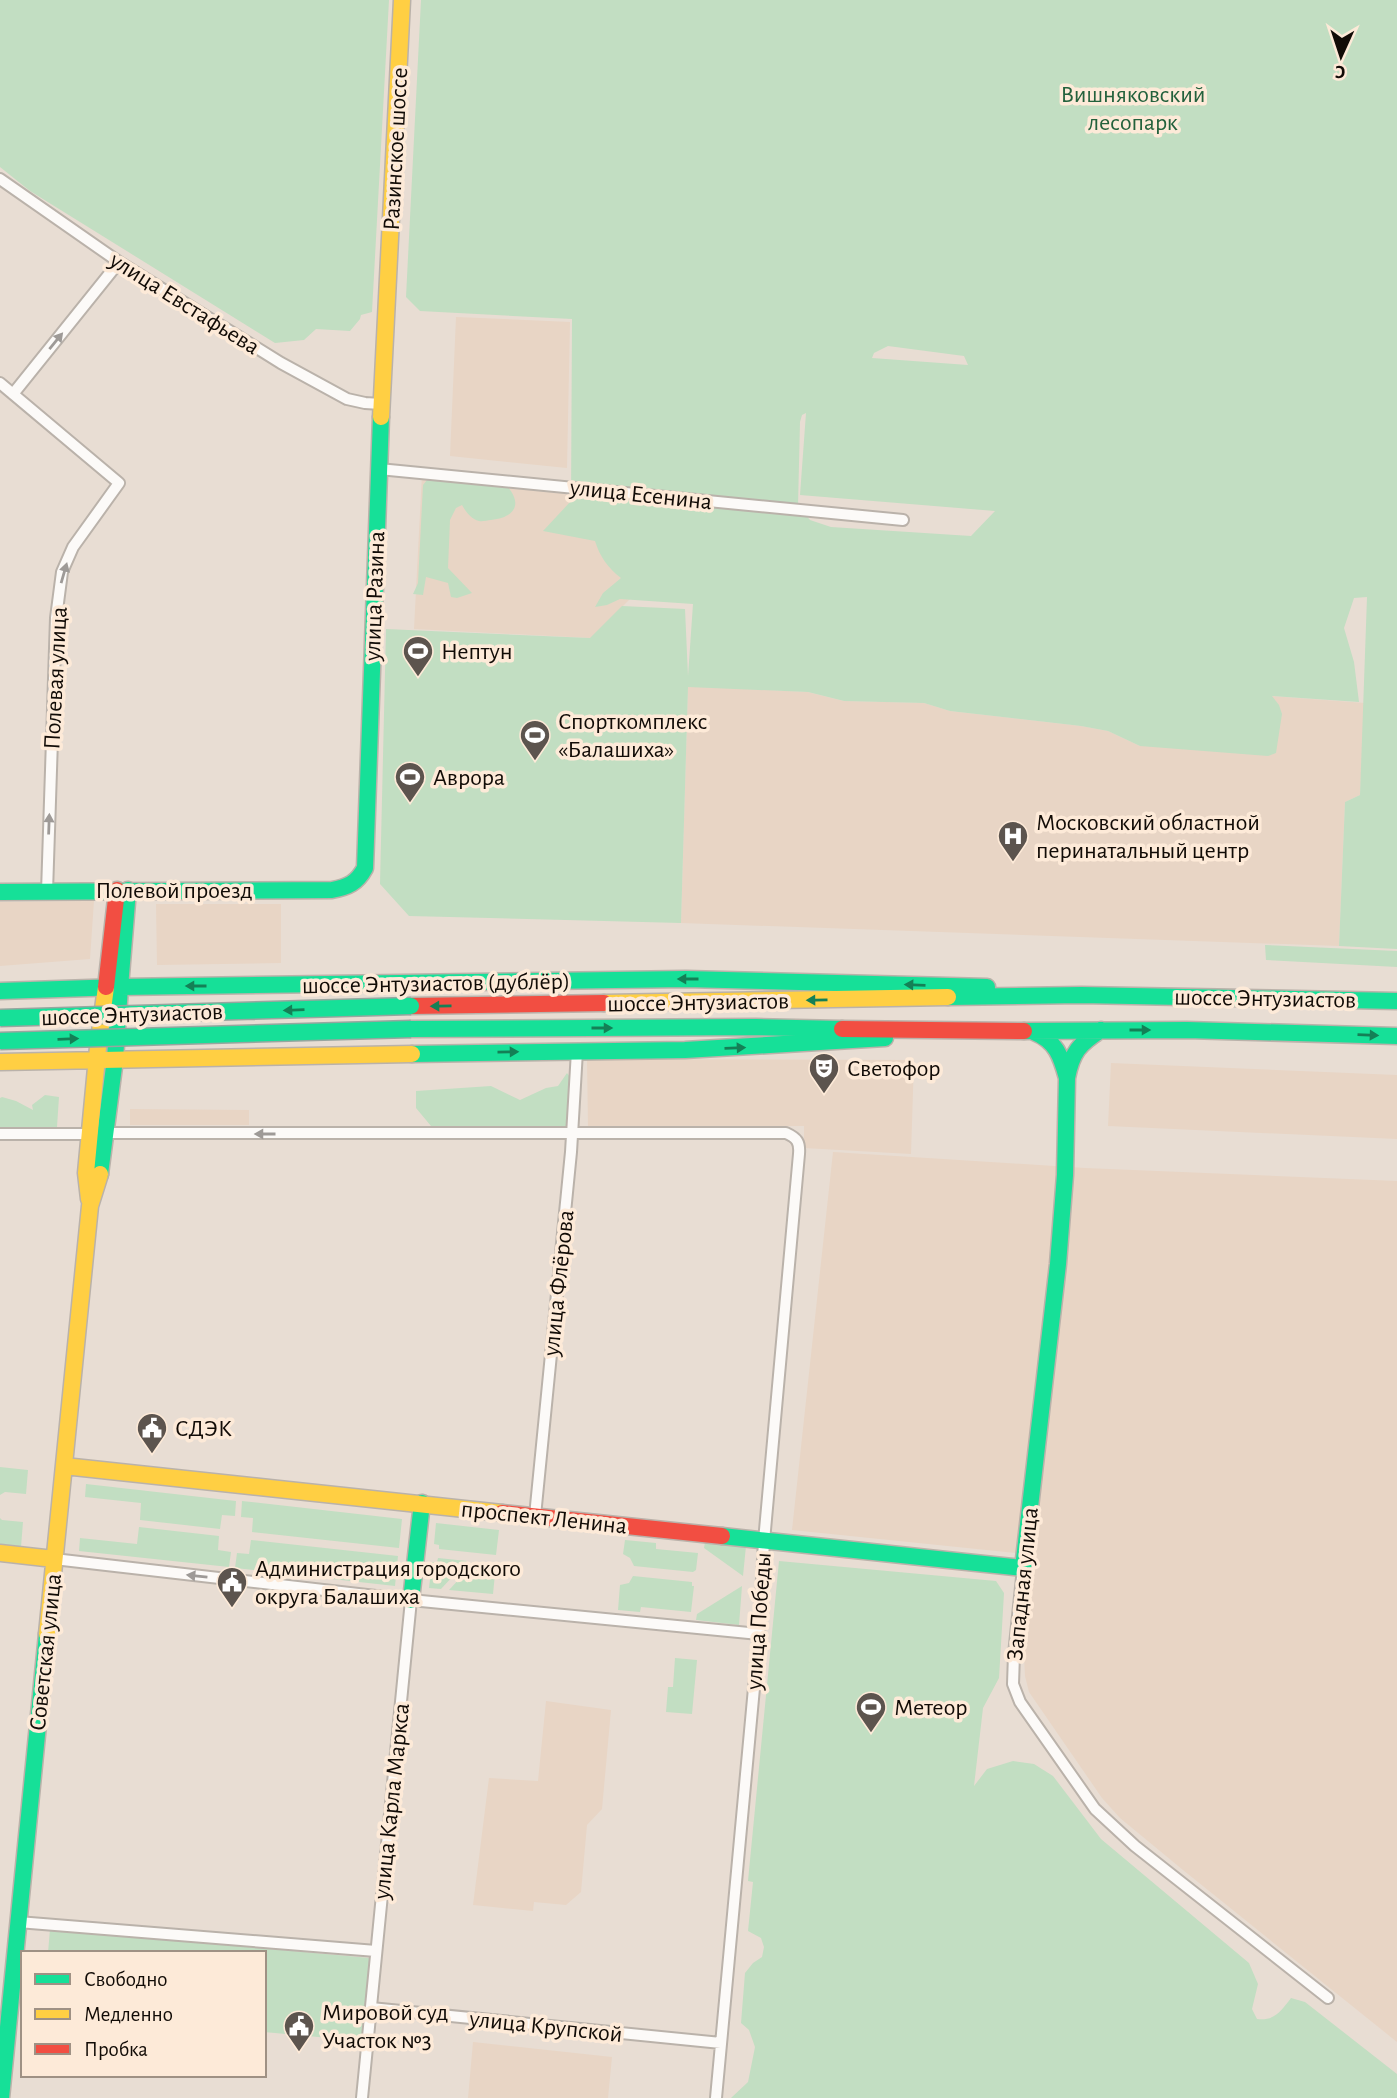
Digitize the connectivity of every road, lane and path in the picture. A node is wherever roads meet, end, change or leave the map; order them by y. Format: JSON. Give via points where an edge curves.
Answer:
{"nodes":[{"id":1,"x":402,"y":0,"type":"edge"},
{"id":2,"x":0,"y":179,"type":"edge"},
{"id":3,"x":119,"y":262,"type":"junction"},
{"id":4,"x":387,"y":298,"type":"joint"},
{"id":5,"x":0,"y":383,"type":"edge"},
{"id":6,"x":13,"y":394,"type":"junction"},
{"id":7,"x":381,"y":404,"type":"junction"},
{"id":8,"x":379,"y":469,"type":"junction"},
{"id":9,"x":903,"y":520,"type":"dead end"},
{"id":10,"x":349,"y":887,"type":"joint"},
{"id":11,"x":122,"y":890,"type":"junction"},
{"id":12,"x":0,"y":892,"type":"edge"},
{"id":13,"x":47,"y":892,"type":"junction"},
{"id":14,"x":363,"y":985,"type":"junction"},
{"id":15,"x":113,"y":987,"type":"junction"},
{"id":16,"x":0,"y":991,"type":"edge"},
{"id":17,"x":1081,"y":995,"type":"junction"},
{"id":18,"x":1397,"y":1001,"type":"edge"},
{"id":19,"x":0,"y":1018,"type":"edge"},
{"id":20,"x":1101,"y":1030,"type":"junction"},
{"id":21,"x":974,"y":1031,"type":"junction"},
{"id":22,"x":1031,"y":1031,"type":"junction"},
{"id":23,"x":1397,"y":1036,"type":"edge"},
{"id":24,"x":0,"y":1041,"type":"edge"},
{"id":25,"x":577,"y":1051,"type":"junction"},
{"id":26,"x":354,"y":1055,"type":"junction"},
{"id":27,"x":97,"y":1059,"type":"junction"},
{"id":28,"x":115,"y":1059,"type":"junction"},
{"id":29,"x":0,"y":1062,"type":"edge"},
{"id":30,"x":1067,"y":1078,"type":"junction"},
{"id":31,"x":0,"y":1134,"type":"edge"},
{"id":32,"x":97,"y":1134,"type":"junction"},
{"id":33,"x":573,"y":1134,"type":"junction"},
{"id":34,"x":64,"y":1466,"type":"junction"},
{"id":35,"x":422,"y":1503,"type":"junction"},
{"id":36,"x":535,"y":1516,"type":"junction"},
{"id":37,"x":764,"y":1541,"type":"junction"},
{"id":38,"x":0,"y":1553,"type":"edge"},
{"id":39,"x":54,"y":1559,"type":"junction"},
{"id":40,"x":1023,"y":1568,"type":"junction"},
{"id":41,"x":411,"y":1600,"type":"junction"},
{"id":42,"x":759,"y":1634,"type":"junction"},
{"id":43,"x":18,"y":1922,"type":"junction"},
{"id":44,"x":376,"y":1951,"type":"junction"},
{"id":45,"x":1328,"y":1998,"type":"dead end"},
{"id":46,"x":371,"y":2008,"type":"junction"},
{"id":47,"x":721,"y":2043,"type":"junction"},
{"id":48,"x":2,"y":2098,"type":"edge"},
{"id":49,"x":362,"y":2098,"type":"edge"},
{"id":50,"x":716,"y":2098,"type":"edge"}],
"edges":[{"from":1,"to":4,"type":"main road","name":"Разинское шоссе"},
{"from":2,"to":3,"type":"street","name":"улица Евстафьева"},
{"from":6,"to":3,"type":"street","one_way":true},
{"from":3,"to":7,"type":"street","name":"улица Евстафьева","via":[[330,391],[354,401]]},
{"from":4,"to":7,"type":"main road","name":"улица Разина"},
{"from":5,"to":6,"type":"street"},
{"from":13,"to":6,"type":"street","name":"Полевая улица","one_way":true,"via":[[56,618],[62,572],[73,547],[119,483]]},
{"from":7,"to":8,"type":"main road","name":"улица Разина"},
{"from":8,"to":9,"type":"street","name":"улица Есенина"},
{"from":8,"to":10,"type":"main road","name":"улица Разина","via":[[365,868]]},
{"from":10,"to":11,"type":"main road","name":"Полевой проезд"},
{"from":11,"to":13,"type":"main road","name":"Полевой проезд"},
{"from":11,"to":15,"type":"main road","name":"Советская улица"},
{"from":12,"to":13,"type":"main road","name":"Полевой проезд"},
{"from":14,"to":15,"type":"main road","name":"шоссе Энтузиастов (дублёр)","one_way":true},
{"from":17,"to":14,"type":"main road","name":"шоссе Энтузиастов (дублёр)","one_way":true,"via":[[1030,989],[726,979]]},
{"from":14,"to":26,"type":"main road","via":[[331,999],[327,1012],[333,1036]]},
{"from":15,"to":16,"type":"main road","name":"шоссе Энтузиастов (дублёр)"},
{"from":15,"to":27,"type":"main road","name":"Советская улица"},
{"from":15,"to":28,"type":"main road","name":"Советская улица"},
{"from":17,"to":18,"type":"main road","name":"шоссе Энтузиастов"},
{"from":17,"to":19,"type":"main road","name":"шоссе Энтузиастов","one_way":true,"bridge":true},
{"from":20,"to":22,"type":"main road","name":"шоссе Энтузиастов"},
{"from":20,"to":23,"type":"main road","name":"шоссе Энтузиастов","one_way":true},
{"from":20,"to":30,"type":"main road","name":"Западная улица","via":[[1073,1052]]},
{"from":21,"to":22,"type":"main road","name":"шоссе Энтузиастов"},
{"from":24,"to":21,"type":"main road","name":"шоссе Энтузиастов","one_way":true,"bridge":true,"via":[[411,1029]]},
{"from":25,"to":21,"type":"main road","one_way":true,"via":[[764,1046]]},
{"from":22,"to":30,"type":"main road","name":"Западная улица","via":[[1057,1046]]},
{"from":26,"to":25,"type":"main road","one_way":true},
{"from":25,"to":33,"type":"street","name":"улица Флёрова"},
{"from":26,"to":28,"type":"main road"},
{"from":27,"to":28,"type":"main road"},
{"from":27,"to":29,"type":"main road"},
{"from":27,"to":32,"type":"main road","name":"Советская улица"},
{"from":28,"to":32,"type":"main road","name":"Советская улица"},
{"from":30,"to":40,"type":"main road","name":"Западная улица","via":[[1058,1264]]},
{"from":31,"to":32,"type":"street"},
{"from":33,"to":32,"type":"street","one_way":true},
{"from":32,"to":34,"type":"main road","name":"Советская улица","via":[[86,1173],[90,1206]]},
{"from":33,"to":36,"type":"street","name":"улица Флёрова"},
{"from":33,"to":37,"type":"street","name":"улица Победы","via":[[786,1133],[799,1144]]},
{"from":34,"to":35,"type":"main road","name":"проспект Ленина"},
{"from":34,"to":39,"type":"main road","name":"Советская улица"},
{"from":35,"to":36,"type":"main road","name":"проспект Ленина"},
{"from":35,"to":41,"type":"main road","name":"улица Карла Маркса"},
{"from":36,"to":37,"type":"main road","name":"проспект Ленина"},
{"from":37,"to":40,"type":"main road","name":"проспект Ленина"},
{"from":37,"to":42,"type":"street","name":"улица Победы"},
{"from":38,"to":39,"type":"main road"},
{"from":41,"to":39,"type":"street","one_way":true},
{"from":39,"to":43,"type":"main road","name":"Советская улица"},
{"from":40,"to":45,"type":"street","name":"Западная улица","via":[[1013,1684],[1020,1702],[1094,1809]]},
{"from":41,"to":42,"type":"street"},
{"from":41,"to":44,"type":"street","name":"улица Карла Маркса"},
{"from":42,"to":47,"type":"street","name":"улица Победы"},
{"from":43,"to":44,"type":"street"},
{"from":43,"to":48,"type":"main road","name":"Советская улица"},
{"from":44,"to":46,"type":"street","name":"улица Карла Маркса"},
{"from":46,"to":47,"type":"street","name":"улица Крупской"},
{"from":46,"to":49,"type":"street","name":"улица Карла Маркса"},
{"from":47,"to":50,"type":"street","name":"улица Победы"}]}
